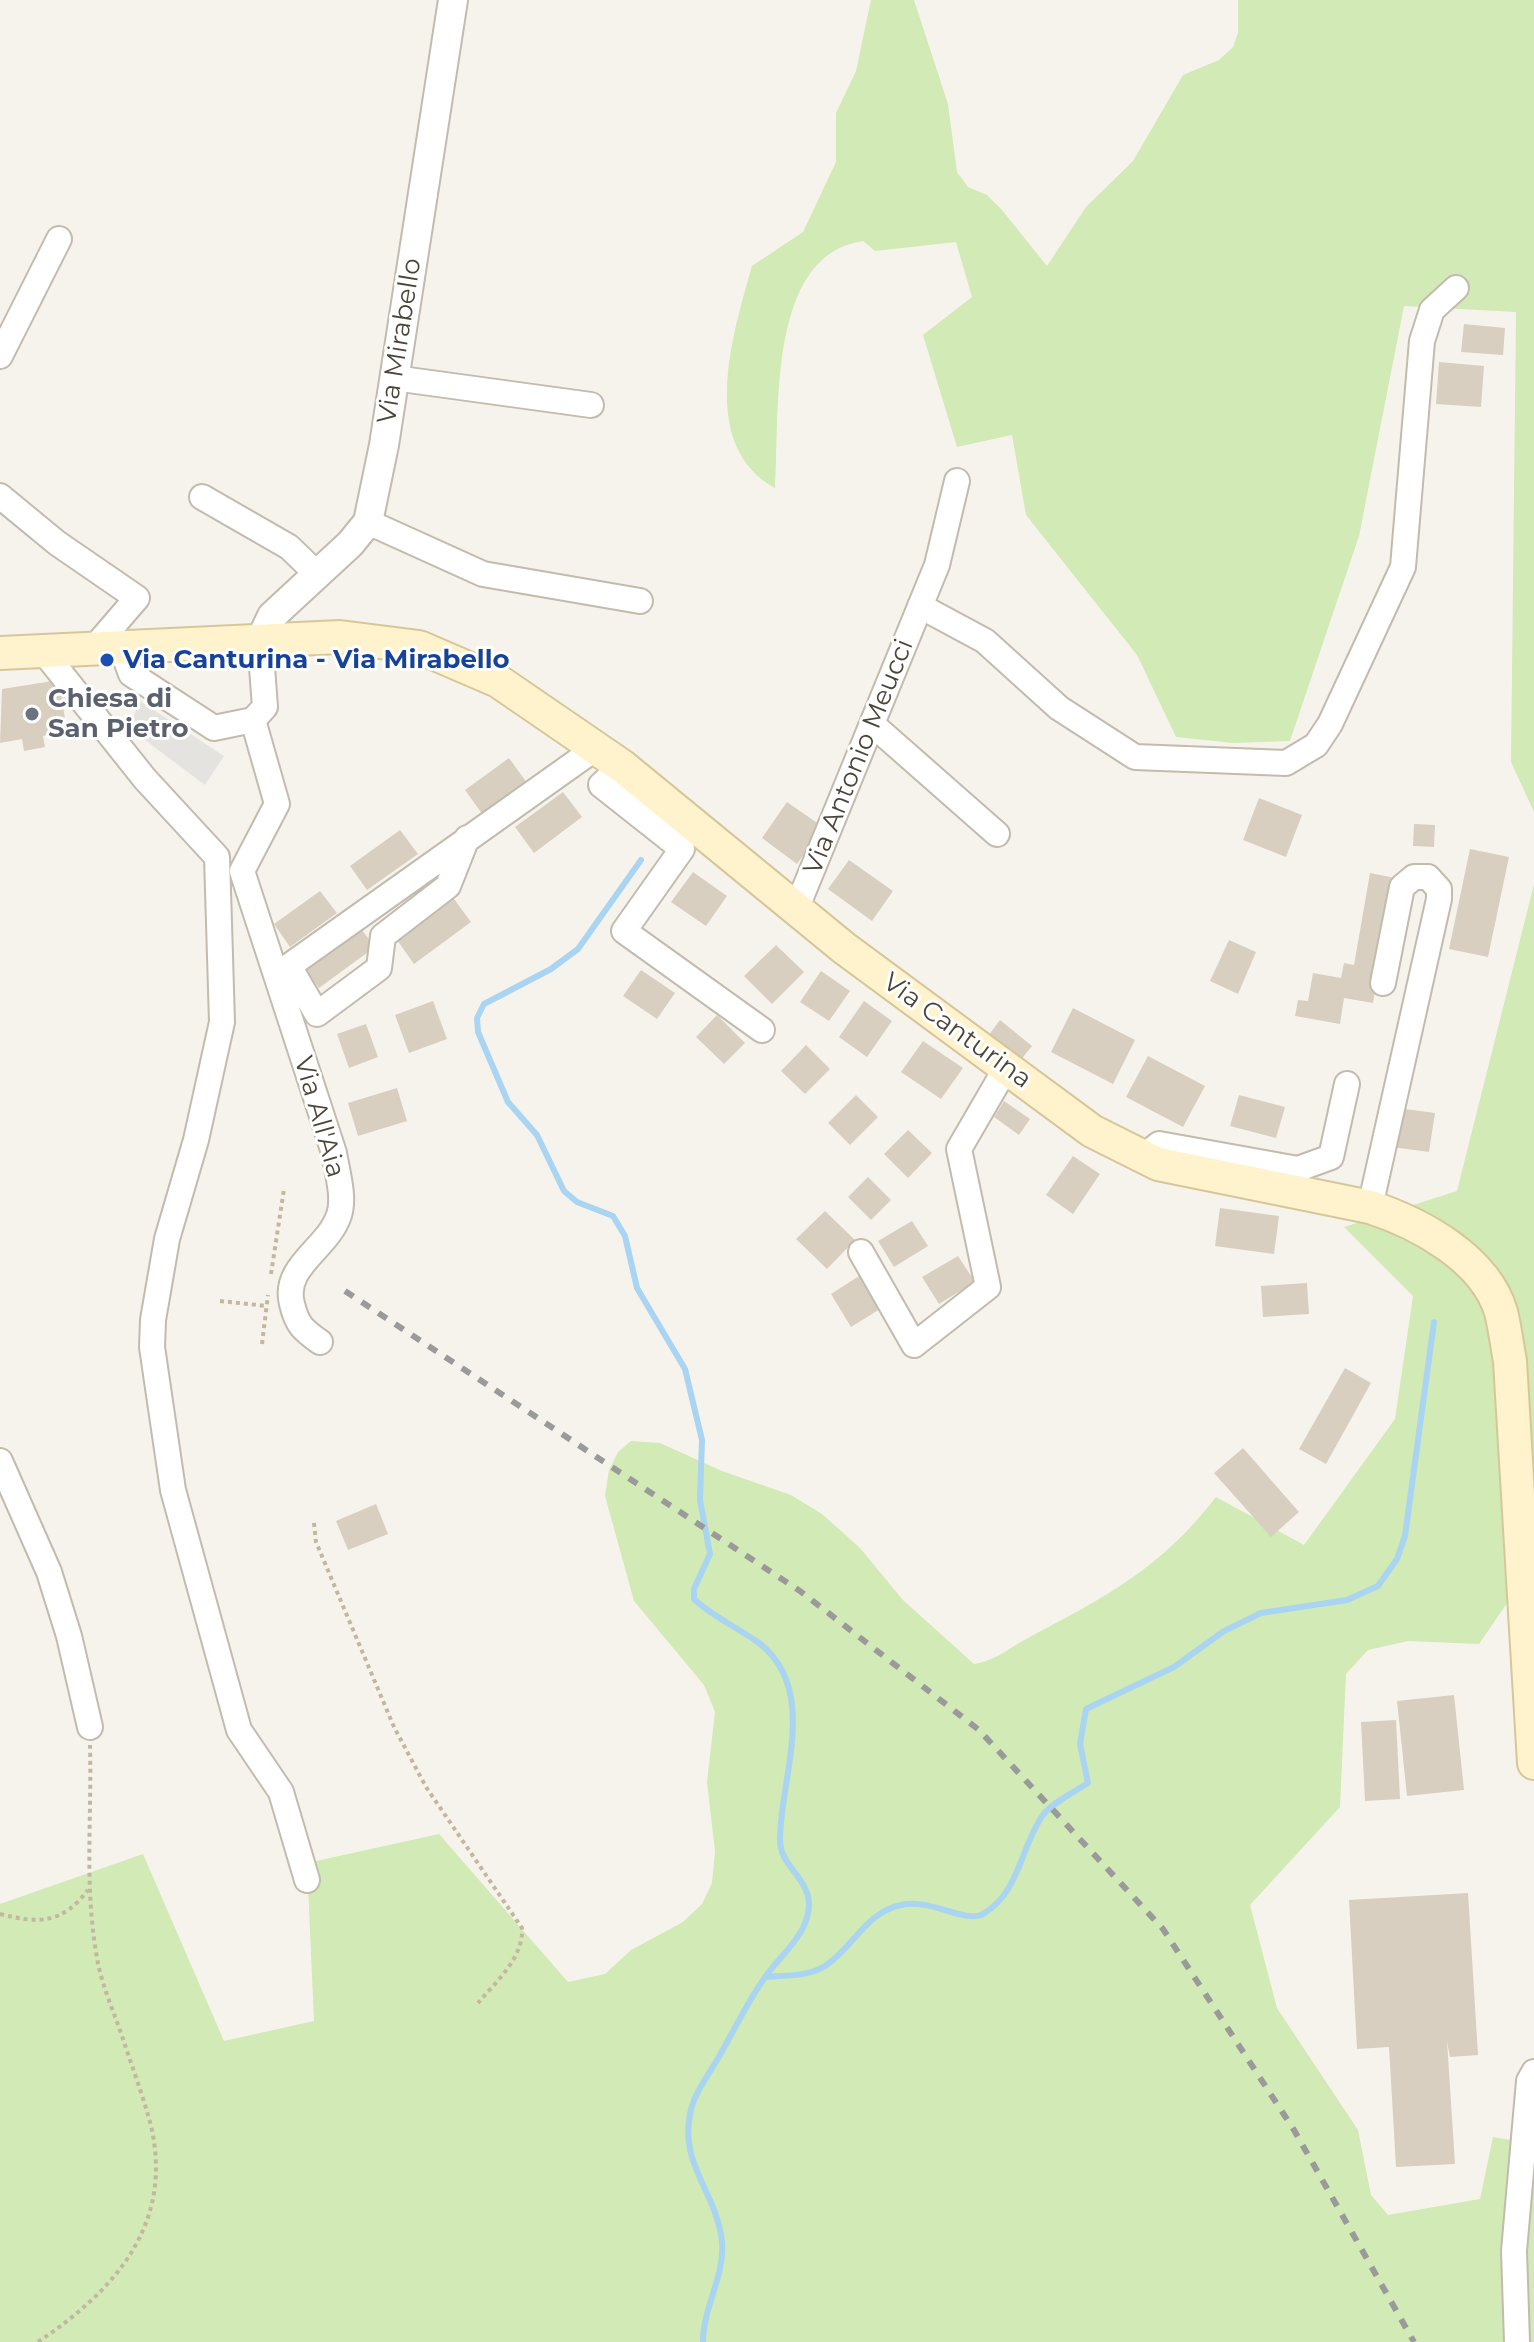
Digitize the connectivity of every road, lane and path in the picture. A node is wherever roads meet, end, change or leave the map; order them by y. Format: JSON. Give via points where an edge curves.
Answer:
{"nodes":[{"id":1,"x":453,"y":0,"type":"edge"},
{"id":2,"x":59,"y":239,"type":"dead end"},
{"id":3,"x":1456,"y":288,"type":"dead end"},
{"id":4,"x":0,"y":356,"type":"edge"},
{"id":5,"x":394,"y":378,"type":"junction"},
{"id":6,"x":591,"y":405,"type":"dead end"},
{"id":7,"x":957,"y":481,"type":"dead end"},
{"id":8,"x":0,"y":496,"type":"edge"},
{"id":9,"x":202,"y":497,"type":"dead end"},
{"id":10,"x":368,"y":522,"type":"junction"},
{"id":11,"x":317,"y":574,"type":"junction"},
{"id":12,"x":640,"y":601,"type":"dead end"},
{"id":13,"x":920,"y":606,"type":"junction"},
{"id":14,"x":260,"y":641,"type":"junction"},
{"id":15,"x":108,"y":648,"type":"junction"},
{"id":16,"x":43,"y":651,"type":"junction"},
{"id":17,"x":0,"y":653,"type":"edge"},
{"id":18,"x":253,"y":720,"type":"junction"},
{"id":19,"x":872,"y":724,"type":"junction"},
{"id":20,"x":609,"y":757,"type":"junction"},
{"id":21,"x":997,"y":834,"type":"dead end"},
{"id":22,"x":467,"y":838,"type":"junction"},
{"id":23,"x":797,"y":907,"type":"junction"},
{"id":24,"x":1383,"y":983,"type":"dead end"},
{"id":25,"x":762,"y":1030,"type":"dead end"},
{"id":26,"x":1006,"y":1068,"type":"junction"},
{"id":27,"x":1347,"y":1084,"type":"dead end"},
{"id":28,"x":1144,"y":1156,"type":"junction"},
{"id":29,"x":284,"y":1189,"type":"dead end"},
{"id":30,"x":1370,"y":1207,"type":"junction"},
{"id":31,"x":861,"y":1252,"type":"dead end"},
{"id":32,"x":271,"y":1277,"type":"dead end"},
{"id":33,"x":269,"y":1291,"type":"dead end"},
{"id":34,"x":220,"y":1301,"type":"dead end"},
{"id":35,"x":267,"y":1306,"type":"junction"},
{"id":36,"x":320,"y":1342,"type":"dead end"},
{"id":37,"x":262,"y":1344,"type":"dead end"},
{"id":38,"x":0,"y":1461,"type":"edge"},
{"id":39,"x":314,"y":1523,"type":"dead end"},
{"id":40,"x":1529,"y":1559,"type":"edge"},
{"id":41,"x":90,"y":1727,"type":"joint"},
{"id":42,"x":1534,"y":1763,"type":"edge"},
{"id":43,"x":307,"y":1880,"type":"dead end"},
{"id":44,"x":88,"y":1890,"type":"junction"},
{"id":45,"x":0,"y":1914,"type":"edge"},
{"id":46,"x":478,"y":2003,"type":"dead end"},
{"id":47,"x":1534,"y":2072,"type":"edge"},
{"id":48,"x":38,"y":2342,"type":"edge"},
{"id":49,"x":1517,"y":2342,"type":"edge"}],
"edges":[{"from":1,"to":5,"type":"street","name":"Via Mirabello"},
{"from":2,"to":4,"type":"street"},
{"from":3,"to":13,"type":"street","name":"Via Antonio Meucci","via":[[1432,310],[1422,341],[1403,567],[1330,724],[1316,745],[1299,757],[1286,763],[1259,763],[1135,757],[1059,708],[985,641]]},
{"from":5,"to":6,"type":"street"},
{"from":5,"to":10,"type":"street","name":"Via Mirabello"},
{"from":7,"to":13,"type":"street","name":"Via Antonio Meucci","via":[[937,565]]},
{"from":8,"to":15,"type":"street","via":[[137,598]]},
{"from":9,"to":11,"type":"street","via":[[289,547]]},
{"from":10,"to":11,"type":"street"},
{"from":10,"to":12,"type":"street","via":[[483,574]]},
{"from":11,"to":14,"type":"street","via":[[272,616]]},
{"from":13,"to":19,"type":"street","name":"Via Antonio Meucci"},
{"from":14,"to":15,"type":"main road","name":"Via Canturina"},
{"from":14,"to":18,"type":"street","via":[[265,707]]},
{"from":14,"to":20,"type":"main road","name":"Via Canturina","via":[[340,637],[419,647],[498,681]]},
{"from":15,"to":16,"type":"main road","name":"Via Canturina"},
{"from":15,"to":18,"type":"street","via":[[131,674],[214,728]]},
{"from":16,"to":17,"type":"main road","name":"Via Canturina"},
{"from":16,"to":43,"type":"street","via":[[145,779],[217,857],[222,1022],[167,1239],[152,1347],[173,1490],[239,1730],[281,1792]]},
{"from":18,"to":36,"type":"street","name":"Via All'Aia","via":[[277,804],[242,871],[336,1164],[340,1214],[288,1290],[297,1326]]},
{"from":19,"to":21,"type":"street"},
{"from":19,"to":23,"type":"street","name":"Via Antonio Meucci"},
{"from":20,"to":22,"type":"street"},
{"from":20,"to":23,"type":"main road","name":"Via Canturina"},
{"from":20,"to":25,"type":"street","via":[[601,785],[682,849],[624,931]]},
{"from":22,"to":22,"type":"street","via":[[289,966],[317,1014],[379,968],[383,936],[448,886]]},
{"from":23,"to":26,"type":"main road","name":"Via Canturina"},
{"from":24,"to":30,"type":"street","via":[[1402,887],[1414,877],[1428,877],[1439,889],[1439,899]]},
{"from":26,"to":28,"type":"main road","name":"Via Canturina","via":[[1092,1131]]},
{"from":26,"to":31,"type":"street","via":[[959,1149],[988,1287],[914,1345]]},
{"from":27,"to":28,"type":"street","via":[[1331,1157],[1298,1169],[1159,1144]]},
{"from":28,"to":30,"type":"main road","name":"Via Canturina","via":[[1158,1164]]},
{"from":29,"to":32,"type":"path"},
{"from":30,"to":40,"type":"main road","name":"Via Canturina","via":[[1403,1217],[1440,1240],[1477,1271],[1500,1309]]},
{"from":33,"to":35,"type":"path"},
{"from":34,"to":35,"type":"path"},
{"from":35,"to":37,"type":"path"},
{"from":38,"to":41,"type":"street","via":[[49,1572]]},
{"from":39,"to":46,"type":"path","via":[[316,1542],[394,1727],[426,1787],[522,1928],[522,1940],[502,1976]]},
{"from":40,"to":42,"type":"main road","name":"Via Canturina"},
{"from":41,"to":44,"type":"path"},
{"from":44,"to":45,"type":"path","via":[[74,1907],[34,1923]]},
{"from":44,"to":48,"type":"path","via":[[97,1961],[152,2129],[156,2180],[148,2225],[123,2268],[73,2318]]},
{"from":47,"to":49,"type":"street","via":[[1514,2251]]}]}
